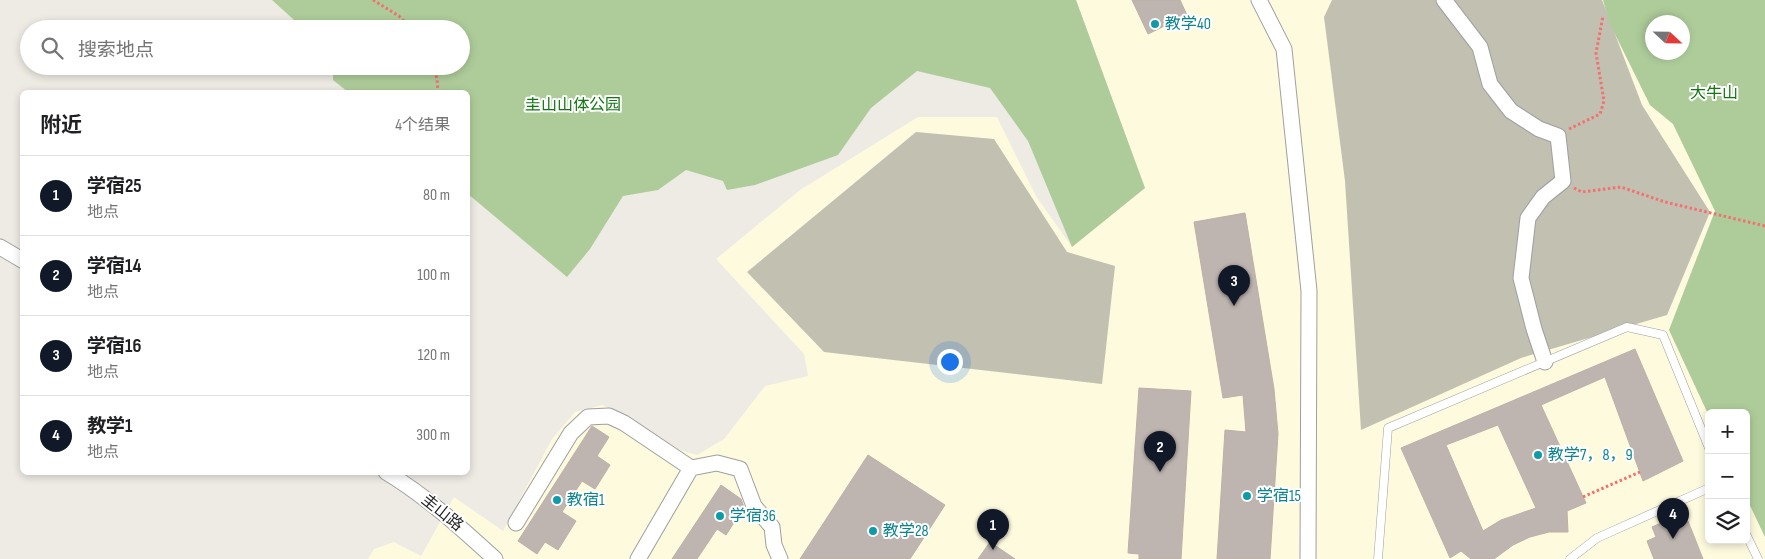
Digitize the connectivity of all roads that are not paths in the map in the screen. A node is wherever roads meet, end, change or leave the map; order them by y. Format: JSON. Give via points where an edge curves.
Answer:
{"nodes":[{"id":1,"x":1259,"y":0,"type":"edge"},
{"id":2,"x":1444,"y":0,"type":"edge"},
{"id":3,"x":0,"y":247,"type":"edge"},
{"id":4,"x":20,"y":259,"type":"edge"},
{"id":5,"x":1545,"y":362,"type":"junction"},
{"id":6,"x":1705,"y":438,"type":"edge"},
{"id":7,"x":691,"y":468,"type":"junction"},
{"id":8,"x":391,"y":475,"type":"edge"},
{"id":9,"x":1705,"y":490,"type":"edge"},
{"id":10,"x":516,"y":524,"type":"dead end"},
{"id":11,"x":1750,"y":542,"type":"edge"},
{"id":12,"x":495,"y":559,"type":"edge"},
{"id":13,"x":638,"y":559,"type":"edge"},
{"id":14,"x":780,"y":559,"type":"edge"},
{"id":15,"x":1308,"y":559,"type":"edge"},
{"id":16,"x":1378,"y":559,"type":"edge"},
{"id":17,"x":1570,"y":559,"type":"edge"},
{"id":18,"x":1758,"y":559,"type":"edge"}],
"edges":[{"from":1,"to":15,"type":"street","via":[[1284,49],[1309,291]]},
{"from":2,"to":5,"type":"street","via":[[1480,47],[1490,84],[1511,111],[1539,130],[1558,136],[1563,181],[1543,197],[1528,218],[1521,278]]},
{"from":3,"to":4,"type":"street"},
{"from":5,"to":6,"type":"lane","via":[[1627,327],[1664,335]]},
{"from":5,"to":16,"type":"lane","via":[[1388,428]]},
{"from":7,"to":10,"type":"street","via":[[624,423],[609,416],[588,417],[571,433]]},
{"from":7,"to":13,"type":"street"},
{"from":7,"to":14,"type":"street","via":[[717,463],[740,469],[754,506],[772,527]]},
{"from":8,"to":12,"type":"street","name":"圭山路","via":[[450,519]]},
{"from":9,"to":17,"type":"lane","via":[[1597,538]]},
{"from":11,"to":18,"type":"lane"}]}
